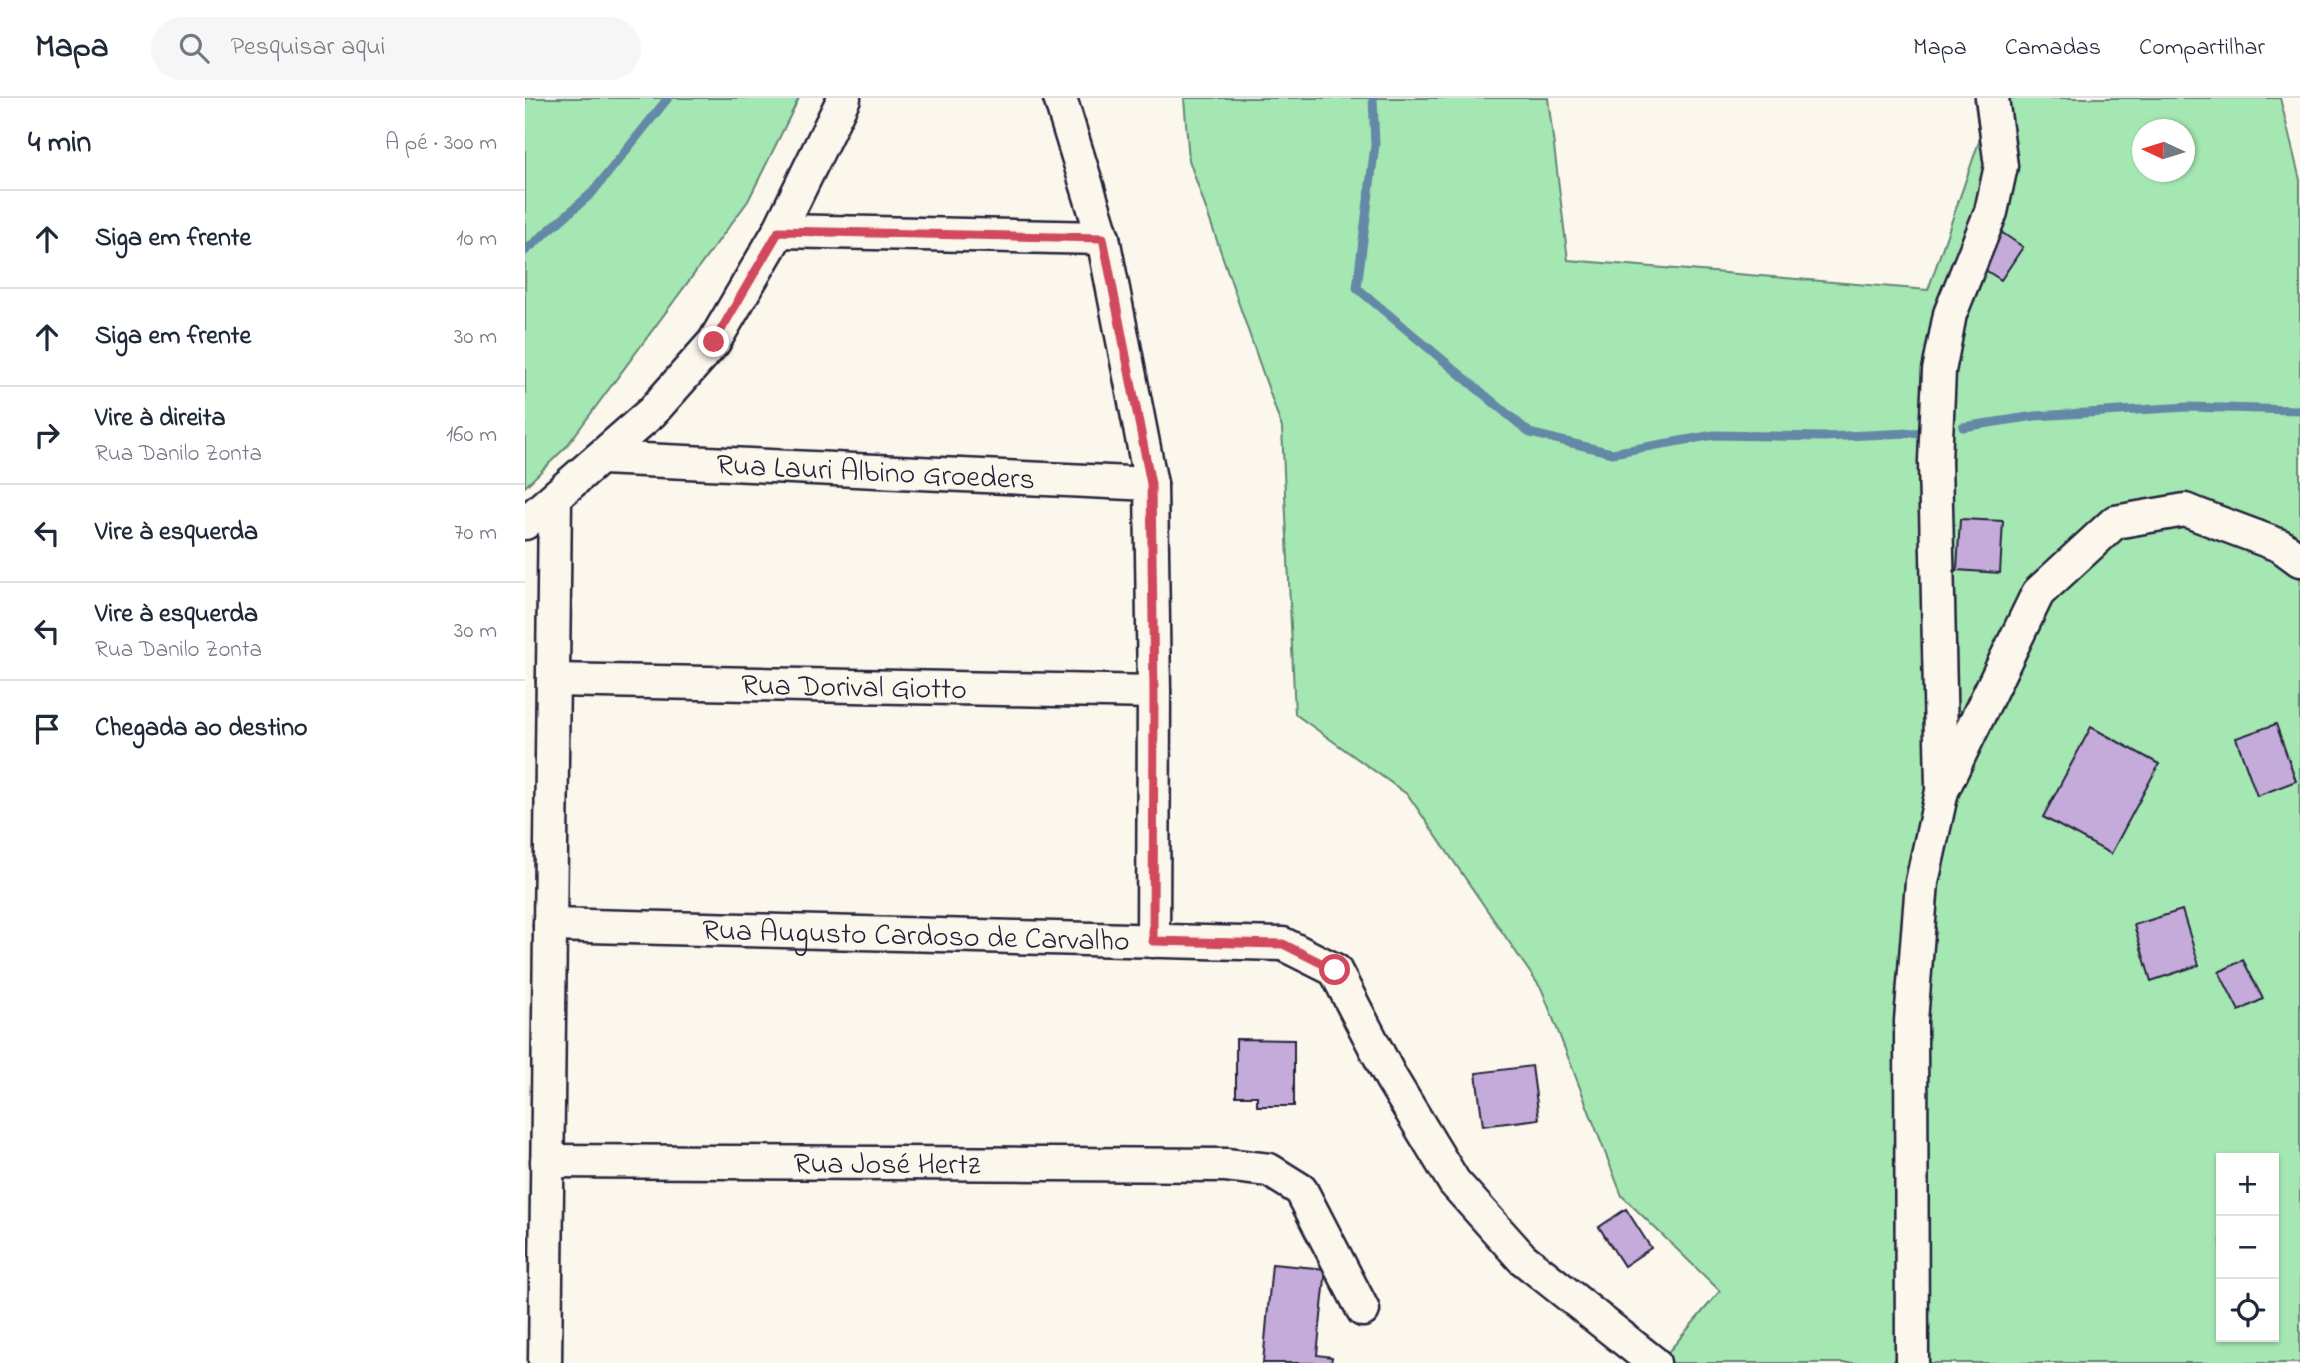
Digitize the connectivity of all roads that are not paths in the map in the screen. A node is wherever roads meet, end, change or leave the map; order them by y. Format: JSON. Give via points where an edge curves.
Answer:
{"nodes":[{"id":1,"x":844,"y":98,"type":"edge"},
{"id":2,"x":1060,"y":98,"type":"edge"},
{"id":3,"x":1992,"y":98,"type":"edge"},
{"id":4,"x":779,"y":231,"type":"junction"},
{"id":5,"x":1103,"y":238,"type":"junction"},
{"id":6,"x":601,"y":458,"type":"junction"},
{"id":7,"x":1151,"y":484,"type":"junction"},
{"id":8,"x":555,"y":499,"type":"junction"},
{"id":9,"x":525,"y":523,"type":"edge"},
{"id":10,"x":2300,"y":560,"type":"edge"},
{"id":11,"x":553,"y":680,"type":"junction"},
{"id":12,"x":1154,"y":692,"type":"junction"},
{"id":13,"x":1942,"y":791,"type":"junction"},
{"id":14,"x":550,"y":925,"type":"junction"},
{"id":15,"x":1153,"y":941,"type":"junction"},
{"id":16,"x":547,"y":1161,"type":"junction"},
{"id":17,"x":1363,"y":1310,"type":"dead end"},
{"id":18,"x":545,"y":1363,"type":"edge"},
{"id":19,"x":1654,"y":1363,"type":"edge"},
{"id":20,"x":1912,"y":1363,"type":"edge"}],
"edges":[{"from":1,"to":4,"type":"street"},
{"from":2,"to":5,"type":"street"},
{"from":3,"to":13,"type":"street","via":[[2001,166],[1991,212],[1951,314],[1939,372],[1935,461]]},
{"from":4,"to":5,"type":"street"},
{"from":4,"to":6,"type":"street","via":[[714,342],[652,412]]},
{"from":5,"to":7,"type":"street"},
{"from":6,"to":7,"type":"street","name":"Rua Lauri Albino Groeders"},
{"from":6,"to":8,"type":"street"},
{"from":7,"to":12,"type":"street"},
{"from":8,"to":9,"type":"street"},
{"from":8,"to":11,"type":"street"},
{"from":10,"to":13,"type":"street","via":[[2281,546],[2185,510],[2115,522],[2038,593]]},
{"from":11,"to":12,"type":"street","name":"Rua Dorival Giotto"},
{"from":11,"to":14,"type":"street"},
{"from":12,"to":15,"type":"street"},
{"from":13,"to":20,"type":"street","via":[[1922,882],[1911,1021]]},
{"from":14,"to":15,"type":"street","name":"Rua Augusto Cardoso de Carvalho"},
{"from":14,"to":16,"type":"street"},
{"from":15,"to":19,"type":"street","name":"Rua Augusto Cardoso de Carvalho","via":[[1283,944],[1335,970],[1391,1078],[1454,1182],[1522,1258]]},
{"from":16,"to":17,"type":"street","name":"Rua José Hertz","via":[[1226,1165],[1269,1170],[1301,1190]]},
{"from":16,"to":18,"type":"street"}]}
